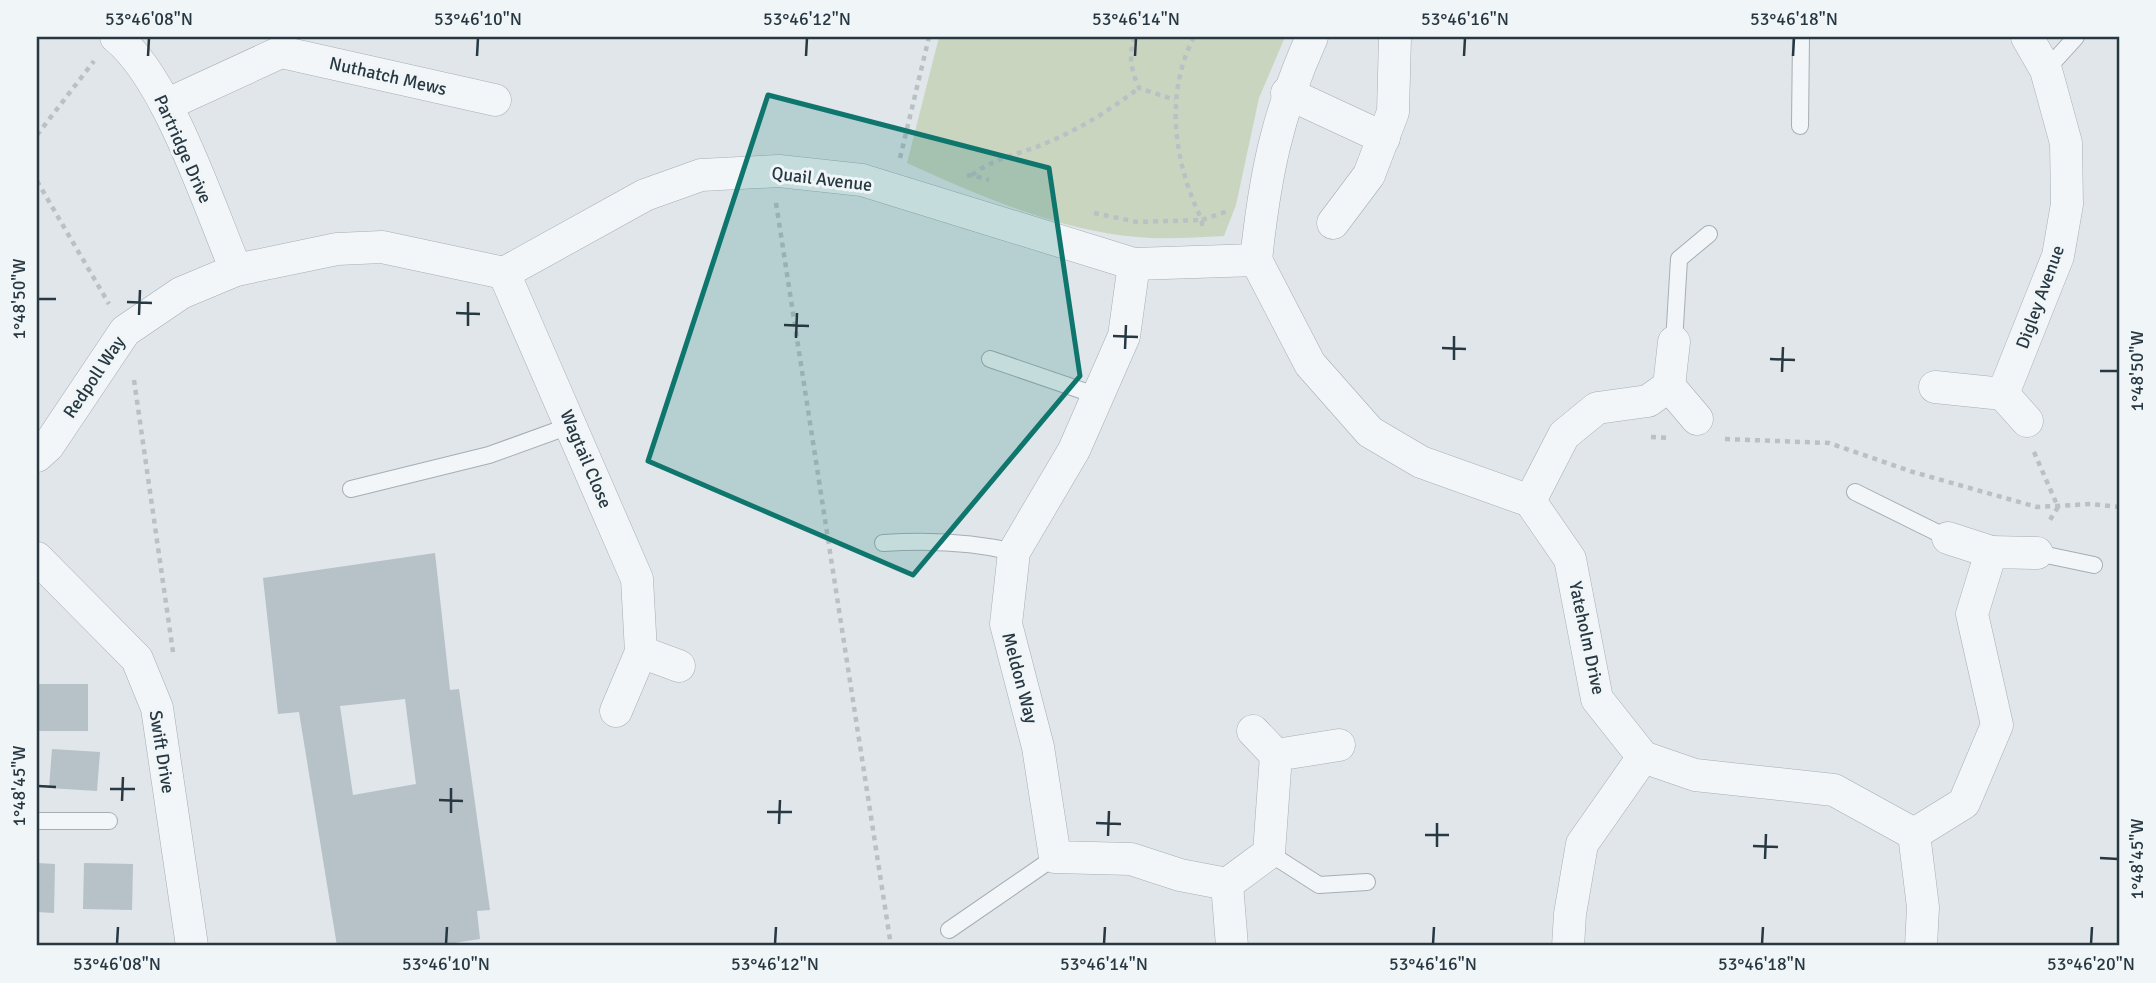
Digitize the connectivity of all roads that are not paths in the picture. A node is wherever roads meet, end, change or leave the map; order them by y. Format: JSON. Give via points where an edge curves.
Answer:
{"nodes":[{"id":1,"x":1312,"y":37,"type":"edge"},
{"id":2,"x":1395,"y":37,"type":"edge"},
{"id":3,"x":1801,"y":37,"type":"edge"},
{"id":4,"x":2027,"y":37,"type":"edge"},
{"id":5,"x":2076,"y":37,"type":"edge"},
{"id":6,"x":280,"y":44,"type":"edge"},
{"id":7,"x":106,"y":48,"type":"edge"},
{"id":8,"x":2046,"y":70,"type":"junction"},
{"id":9,"x":1287,"y":93,"type":"junction"},
{"id":10,"x":495,"y":100,"type":"dead end"},
{"id":11,"x":166,"y":105,"type":"junction"},
{"id":12,"x":1800,"y":125,"type":"dead end"},
{"id":13,"x":1384,"y":138,"type":"junction"},
{"id":14,"x":1333,"y":223,"type":"dead end"},
{"id":15,"x":1709,"y":234,"type":"dead end"},
{"id":16,"x":1256,"y":260,"type":"junction"},
{"id":17,"x":1134,"y":264,"type":"junction"},
{"id":18,"x":236,"y":270,"type":"junction"},
{"id":19,"x":503,"y":272,"type":"junction"},
{"id":20,"x":1674,"y":342,"type":"joint"},
{"id":21,"x":990,"y":359,"type":"dead end"},
{"id":22,"x":1669,"y":386,"type":"junction"},
{"id":23,"x":1935,"y":387,"type":"dead end"},
{"id":24,"x":2003,"y":394,"type":"junction"},
{"id":25,"x":1098,"y":396,"type":"junction"},
{"id":26,"x":1697,"y":419,"type":"dead end"},
{"id":27,"x":2027,"y":421,"type":"road end"},
{"id":28,"x":572,"y":425,"type":"junction"},
{"id":29,"x":37,"y":456,"type":"edge"},
{"id":30,"x":351,"y":489,"type":"dead end"},
{"id":31,"x":1855,"y":492,"type":"dead end"},
{"id":32,"x":1530,"y":501,"type":"junction"},
{"id":33,"x":1948,"y":538,"type":"joint"},
{"id":34,"x":883,"y":543,"type":"dead end"},
{"id":35,"x":1014,"y":552,"type":"junction"},
{"id":36,"x":1990,"y":552,"type":"junction"},
{"id":37,"x":2037,"y":554,"type":"joint"},
{"id":38,"x":37,"y":558,"type":"edge"},
{"id":39,"x":2094,"y":565,"type":"dead end"},
{"id":40,"x":641,"y":652,"type":"junction"},
{"id":41,"x":679,"y":666,"type":"dead end"},
{"id":42,"x":616,"y":711,"type":"dead end"},
{"id":43,"x":1253,"y":731,"type":"dead end"},
{"id":44,"x":1339,"y":745,"type":"dead end"},
{"id":45,"x":1276,"y":755,"type":"junction"},
{"id":46,"x":1643,"y":757,"type":"junction"},
{"id":47,"x":37,"y":821,"type":"edge"},
{"id":48,"x":109,"y":821,"type":"dead end"},
{"id":49,"x":1914,"y":834,"type":"junction"},
{"id":50,"x":1269,"y":853,"type":"junction"},
{"id":51,"x":1055,"y":858,"type":"junction"},
{"id":52,"x":1367,"y":882,"type":"dead end"},
{"id":53,"x":1227,"y":884,"type":"junction"},
{"id":54,"x":949,"y":930,"type":"dead end"},
{"id":55,"x":192,"y":946,"type":"edge"},
{"id":56,"x":1232,"y":946,"type":"edge"},
{"id":57,"x":1568,"y":946,"type":"edge"},
{"id":58,"x":1921,"y":946,"type":"edge"}],
"edges":[{"from":1,"to":9,"type":"street"},
{"from":2,"to":13,"type":"street","via":[[1393,112]]},
{"from":3,"to":12,"type":"lane"},
{"from":4,"to":8,"type":"street","name":"Digley Avenue"},
{"from":5,"to":8,"type":"lane"},
{"from":6,"to":10,"type":"street","name":"Nuthatch Mews"},
{"from":6,"to":11,"type":"street","name":"Nuthatch Mews"},
{"from":7,"to":11,"type":"street","name":"Partridge Drive","via":[[133,51]]},
{"from":8,"to":24,"type":"street","name":"Digley Avenue","via":[[2066,143],[2067,204],[2058,256]]},
{"from":9,"to":13,"type":"street"},
{"from":9,"to":16,"type":"street","via":[[1263,194]]},
{"from":11,"to":18,"type":"street","name":"Partridge Drive"},
{"from":13,"to":14,"type":"street","via":[[1369,175]]},
{"from":15,"to":20,"type":"lane","via":[[1679,259]]},
{"from":16,"to":17,"type":"street","name":"Quail Avenue"},
{"from":16,"to":32,"type":"street","via":[[1310,363],[1370,432],[1421,462]]},
{"from":17,"to":19,"type":"street","name":"Quail Avenue","via":[[862,180],[771,172],[701,175],[645,195]]},
{"from":17,"to":25,"type":"street","name":"Meldon Way","via":[[1124,336]]},
{"from":18,"to":19,"type":"street","via":[[337,249],[382,247]]},
{"from":18,"to":29,"type":"street","name":"Redpoll Way","via":[[181,293],[125,331]]},
{"from":19,"to":28,"type":"street","name":"Wagtail Close"},
{"from":20,"to":22,"type":"street"},
{"from":21,"to":25,"type":"lane"},
{"from":22,"to":26,"type":"street"},
{"from":22,"to":32,"type":"street","via":[[1648,401],[1597,408],[1564,435]]},
{"from":23,"to":24,"type":"street"},
{"from":24,"to":27,"type":"street"},
{"from":25,"to":35,"type":"street","name":"Meldon Way","via":[[1074,450]]},
{"from":28,"to":30,"type":"lane","via":[[489,455]]},
{"from":28,"to":40,"type":"street","name":"Wagtail Close","via":[[637,579]]},
{"from":31,"to":33,"type":"lane"},
{"from":32,"to":46,"type":"street","name":"Yateholm Drive","via":[[1570,559],[1597,699]]},
{"from":33,"to":36,"type":"street"},
{"from":34,"to":35,"type":"lane","via":[[928,540]]},
{"from":35,"to":51,"type":"street","name":"Meldon Way","via":[[1006,624],[1038,747]]},
{"from":36,"to":37,"type":"street"},
{"from":36,"to":49,"type":"street","via":[[1972,614],[1997,725],[1964,803]]},
{"from":37,"to":39,"type":"lane"},
{"from":38,"to":55,"type":"street","name":"Swift Drive","via":[[137,659],[157,708]]},
{"from":40,"to":41,"type":"street"},
{"from":40,"to":42,"type":"street","name":"Wagtail Close"},
{"from":43,"to":45,"type":"street"},
{"from":44,"to":45,"type":"street"},
{"from":45,"to":50,"type":"street"},
{"from":46,"to":49,"type":"street","via":[[1695,775],[1834,790]]},
{"from":46,"to":57,"type":"street","via":[[1582,844]]},
{"from":47,"to":48,"type":"lane"},
{"from":49,"to":58,"type":"street","via":[[1923,907]]},
{"from":50,"to":52,"type":"lane","via":[[1319,885]]},
{"from":50,"to":53,"type":"street"},
{"from":51,"to":53,"type":"street","via":[[1131,859]]},
{"from":51,"to":54,"type":"lane"},
{"from":53,"to":56,"type":"street"}]}
